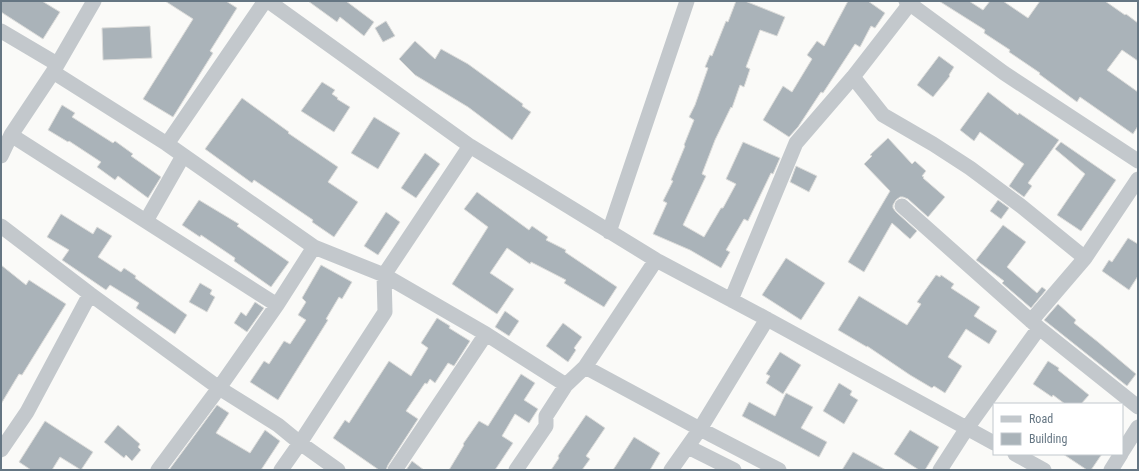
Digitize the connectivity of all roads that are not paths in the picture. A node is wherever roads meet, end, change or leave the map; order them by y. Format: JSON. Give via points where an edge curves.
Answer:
{"nodes":[{"id":1,"x":94,"y":1,"type":"edge"},
{"id":2,"x":266,"y":1,"type":"edge"},
{"id":3,"x":687,"y":1,"type":"edge"},
{"id":4,"x":909,"y":2,"type":"edge"},
{"id":5,"x":1,"y":31,"type":"edge"},
{"id":6,"x":55,"y":68,"type":"junction"},
{"id":7,"x":853,"y":77,"type":"junction"},
{"id":8,"x":11,"y":134,"type":"junction"},
{"id":9,"x":167,"y":144,"type":"junction"},
{"id":10,"x":470,"y":146,"type":"junction"},
{"id":11,"x":1,"y":156,"type":"edge"},
{"id":12,"x":183,"y":156,"type":"junction"},
{"id":13,"x":1138,"y":161,"type":"edge"},
{"id":14,"x":1138,"y":179,"type":"edge"},
{"id":15,"x":902,"y":206,"type":"dead end"},
{"id":16,"x":146,"y":221,"type":"junction"},
{"id":17,"x":1,"y":226,"type":"edge"},
{"id":18,"x":609,"y":232,"type":"junction"},
{"id":19,"x":314,"y":247,"type":"junction"},
{"id":20,"x":1085,"y":258,"type":"junction"},
{"id":21,"x":656,"y":260,"type":"junction"},
{"id":22,"x":384,"y":275,"type":"junction"},
{"id":23,"x":90,"y":294,"type":"junction"},
{"id":24,"x":731,"y":300,"type":"junction"},
{"id":25,"x":277,"y":305,"type":"junction"},
{"id":26,"x":767,"y":319,"type":"junction"},
{"id":27,"x":1035,"y":324,"type":"junction"},
{"id":28,"x":486,"y":334,"type":"junction"},
{"id":29,"x":584,"y":367,"type":"junction"},
{"id":30,"x":566,"y":385,"type":"junction"},
{"id":31,"x":219,"y":388,"type":"junction"},
{"id":32,"x":1138,"y":407,"type":"edge"},
{"id":33,"x":1138,"y":427,"type":"edge"},
{"id":34,"x":966,"y":428,"type":"junction"},
{"id":35,"x":700,"y":430,"type":"junction"},
{"id":36,"x":993,"y":442,"type":"edge"},
{"id":37,"x":300,"y":443,"type":"junction"},
{"id":38,"x":688,"y":447,"type":"junction"},
{"id":39,"x":1,"y":450,"type":"edge"},
{"id":40,"x":1123,"y":450,"type":"edge"},
{"id":41,"x":1017,"y":455,"type":"edge"},
{"id":42,"x":1120,"y":455,"type":"edge"},
{"id":43,"x":158,"y":470,"type":"edge"},
{"id":44,"x":281,"y":470,"type":"edge"},
{"id":45,"x":338,"y":470,"type":"edge"},
{"id":46,"x":395,"y":470,"type":"edge"},
{"id":47,"x":516,"y":470,"type":"edge"},
{"id":48,"x":671,"y":470,"type":"edge"},
{"id":49,"x":734,"y":470,"type":"edge"},
{"id":50,"x":779,"y":470,"type":"edge"},
{"id":51,"x":940,"y":470,"type":"edge"},
{"id":52,"x":1044,"y":470,"type":"edge"},
{"id":53,"x":1111,"y":470,"type":"edge"}],
"edges":[{"from":1,"to":6,"type":"street"},
{"from":2,"to":9,"type":"street"},
{"from":2,"to":10,"type":"street"},
{"from":3,"to":18,"type":"street"},
{"from":4,"to":7,"type":"street"},
{"from":4,"to":13,"type":"street","via":[[1004,73]]},
{"from":5,"to":6,"type":"street"},
{"from":6,"to":8,"type":"street"},
{"from":6,"to":9,"type":"street"},
{"from":7,"to":20,"type":"street","via":[[883,115],[970,168]]},
{"from":7,"to":24,"type":"street","via":[[796,143]]},
{"from":8,"to":11,"type":"street"},
{"from":8,"to":16,"type":"street"},
{"from":9,"to":12,"type":"street"},
{"from":10,"to":18,"type":"street"},
{"from":10,"to":22,"type":"street"},
{"from":12,"to":16,"type":"street"},
{"from":12,"to":19,"type":"street"},
{"from":14,"to":20,"type":"street"},
{"from":15,"to":27,"type":"street"},
{"from":16,"to":25,"type":"street"},
{"from":17,"to":23,"type":"street"},
{"from":18,"to":21,"type":"street"},
{"from":19,"to":22,"type":"street"},
{"from":19,"to":25,"type":"street"},
{"from":20,"to":27,"type":"street"},
{"from":21,"to":24,"type":"street"},
{"from":21,"to":29,"type":"street"},
{"from":22,"to":28,"type":"street"},
{"from":22,"to":37,"type":"street","via":[[385,312]]},
{"from":23,"to":31,"type":"street"},
{"from":23,"to":39,"type":"street","via":[[27,412]]},
{"from":24,"to":26,"type":"street"},
{"from":25,"to":31,"type":"street"},
{"from":26,"to":34,"type":"street"},
{"from":26,"to":35,"type":"street"},
{"from":27,"to":32,"type":"street"},
{"from":27,"to":34,"type":"street"},
{"from":28,"to":30,"type":"street"},
{"from":28,"to":46,"type":"street"},
{"from":29,"to":30,"type":"street"},
{"from":29,"to":35,"type":"street"},
{"from":30,"to":47,"type":"street","via":[[546,416],[546,426]]},
{"from":31,"to":37,"type":"street","via":[[278,425]]},
{"from":31,"to":43,"type":"street"},
{"from":33,"to":40,"type":"street"},
{"from":34,"to":36,"type":"street"},
{"from":34,"to":51,"type":"street"},
{"from":35,"to":38,"type":"street"},
{"from":35,"to":50,"type":"street"},
{"from":37,"to":44,"type":"street"},
{"from":37,"to":45,"type":"street"},
{"from":38,"to":48,"type":"street"},
{"from":38,"to":49,"type":"street"},
{"from":41,"to":52,"type":"street"},
{"from":42,"to":53,"type":"street"}]}
